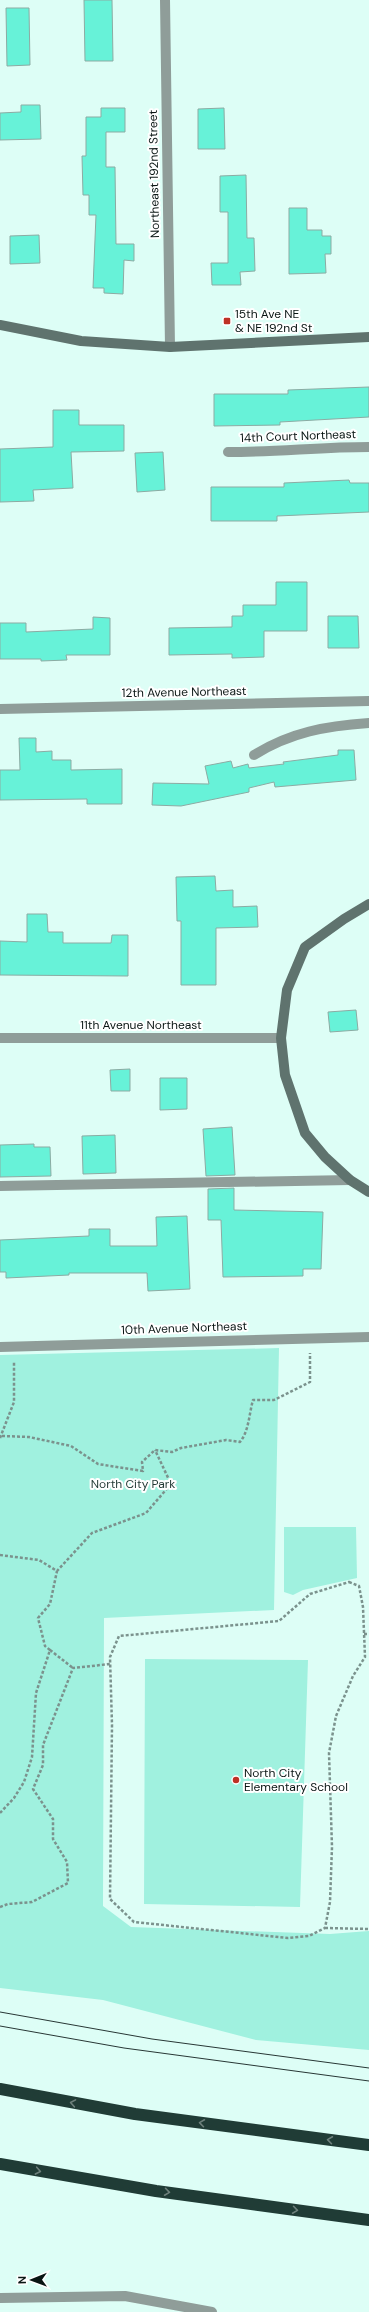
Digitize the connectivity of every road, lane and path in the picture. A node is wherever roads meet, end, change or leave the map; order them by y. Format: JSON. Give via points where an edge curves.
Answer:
{"nodes":[{"id":1,"x":165,"y":0,"type":"edge"},
{"id":2,"x":0,"y":325,"type":"edge"},
{"id":3,"x":369,"y":336,"type":"edge"},
{"id":4,"x":170,"y":347,"type":"junction"},
{"id":5,"x":369,"y":447,"type":"edge"},
{"id":6,"x":228,"y":452,"type":"dead end"},
{"id":7,"x":369,"y":701,"type":"edge"},
{"id":8,"x":0,"y":709,"type":"edge"},
{"id":9,"x":369,"y":723,"type":"edge"},
{"id":10,"x":254,"y":755,"type":"dead end"},
{"id":11,"x":369,"y":904,"type":"edge"},
{"id":12,"x":0,"y":1038,"type":"edge"},
{"id":13,"x":281,"y":1038,"type":"junction"},
{"id":14,"x":350,"y":1180,"type":"junction"},
{"id":15,"x":0,"y":1186,"type":"edge"},
{"id":16,"x":369,"y":1192,"type":"edge"},
{"id":17,"x":369,"y":1337,"type":"edge"},
{"id":18,"x":310,"y":1339,"type":"junction"},
{"id":19,"x":13,"y":1346,"type":"junction"},
{"id":20,"x":0,"y":1347,"type":"edge"},
{"id":21,"x":1,"y":1437,"type":"edge"},
{"id":22,"x":155,"y":1450,"type":"junction"},
{"id":23,"x":0,"y":1555,"type":"edge"},
{"id":24,"x":57,"y":1571,"type":"junction"},
{"id":25,"x":364,"y":1634,"type":"junction"},
{"id":26,"x":369,"y":1634,"type":"edge"},
{"id":27,"x":50,"y":1650,"type":"junction"},
{"id":28,"x":111,"y":1664,"type":"junction"},
{"id":29,"x":73,"y":1668,"type":"junction"},
{"id":30,"x":0,"y":1813,"type":"edge"},
{"id":31,"x":0,"y":1907,"type":"edge"},
{"id":32,"x":325,"y":1928,"type":"junction"},
{"id":33,"x":369,"y":1929,"type":"edge"},
{"id":34,"x":0,"y":2089,"type":"edge"},
{"id":35,"x":369,"y":2145,"type":"edge"},
{"id":36,"x":0,"y":2164,"type":"edge"},
{"id":37,"x":369,"y":2220,"type":"edge"},
{"id":38,"x":0,"y":2298,"type":"edge"},
{"id":39,"x":212,"y":2312,"type":"edge"}],
"edges":[{"from":1,"to":4,"type":"street","name":"Northeast 192nd Street"},
{"from":2,"to":4,"type":"main road","via":[[81,341]]},
{"from":3,"to":4,"type":"main road"},
{"from":5,"to":6,"type":"street","name":"14th Court Northeast","via":[[307,448],[286,452]]},
{"from":7,"to":8,"type":"street","name":"12th Avenue Northeast"},
{"from":9,"to":10,"type":"street","via":[[321,727],[276,741]]},
{"from":11,"to":13,"type":"main road","via":[[344,918],[305,947],[287,990]]},
{"from":12,"to":13,"type":"street","name":"11th Avenue Northeast"},
{"from":13,"to":14,"type":"main road","via":[[285,1075],[305,1132],[325,1157]]},
{"from":14,"to":15,"type":"street"},
{"from":14,"to":16,"type":"main road"},
{"from":17,"to":18,"type":"street","name":"10th Avenue Northeast"},
{"from":18,"to":19,"type":"street","name":"10th Avenue Northeast"},
{"from":18,"to":22,"type":"path","via":[[310,1382],[274,1400],[253,1400],[247,1419],[246,1434],[240,1442],[226,1440],[172,1452]]},
{"from":19,"to":20,"type":"street","name":"10th Avenue Northeast"},
{"from":19,"to":21,"type":"path","via":[[14,1402]]},
{"from":21,"to":22,"type":"path","via":[[30,1437],[71,1446],[98,1464],[143,1471],[142,1462]]},
{"from":22,"to":24,"type":"path","via":[[171,1484],[146,1513],[92,1533]]},
{"from":23,"to":24,"type":"path","via":[[39,1560]]},
{"from":24,"to":27,"type":"path","via":[[50,1604],[38,1618],[45,1646]]},
{"from":25,"to":26,"type":"path"},
{"from":25,"to":28,"type":"path","via":[[359,1586],[349,1582],[310,1594],[278,1621],[119,1636],[110,1657]]},
{"from":25,"to":32,"type":"path","via":[[364,1657],[336,1716],[330,1746],[332,1855],[330,1902]]},
{"from":27,"to":29,"type":"path"},
{"from":27,"to":30,"type":"path","via":[[36,1693],[32,1757],[24,1782]]},
{"from":28,"to":29,"type":"path"},
{"from":28,"to":32,"type":"path","via":[[110,1899],[134,1922],[288,1938],[309,1936]]},
{"from":29,"to":31,"type":"path","via":[[43,1745],[43,1764],[33,1789],[53,1819],[53,1839],[67,1862],[68,1883],[32,1902]]},
{"from":32,"to":33,"type":"path"},
{"from":35,"to":34,"type":"highway","one_way":true,"via":[[135,2114]]},
{"from":36,"to":37,"type":"highway","one_way":true,"via":[[156,2191]]},
{"from":38,"to":39,"type":"street","via":[[125,2296]]}]}
